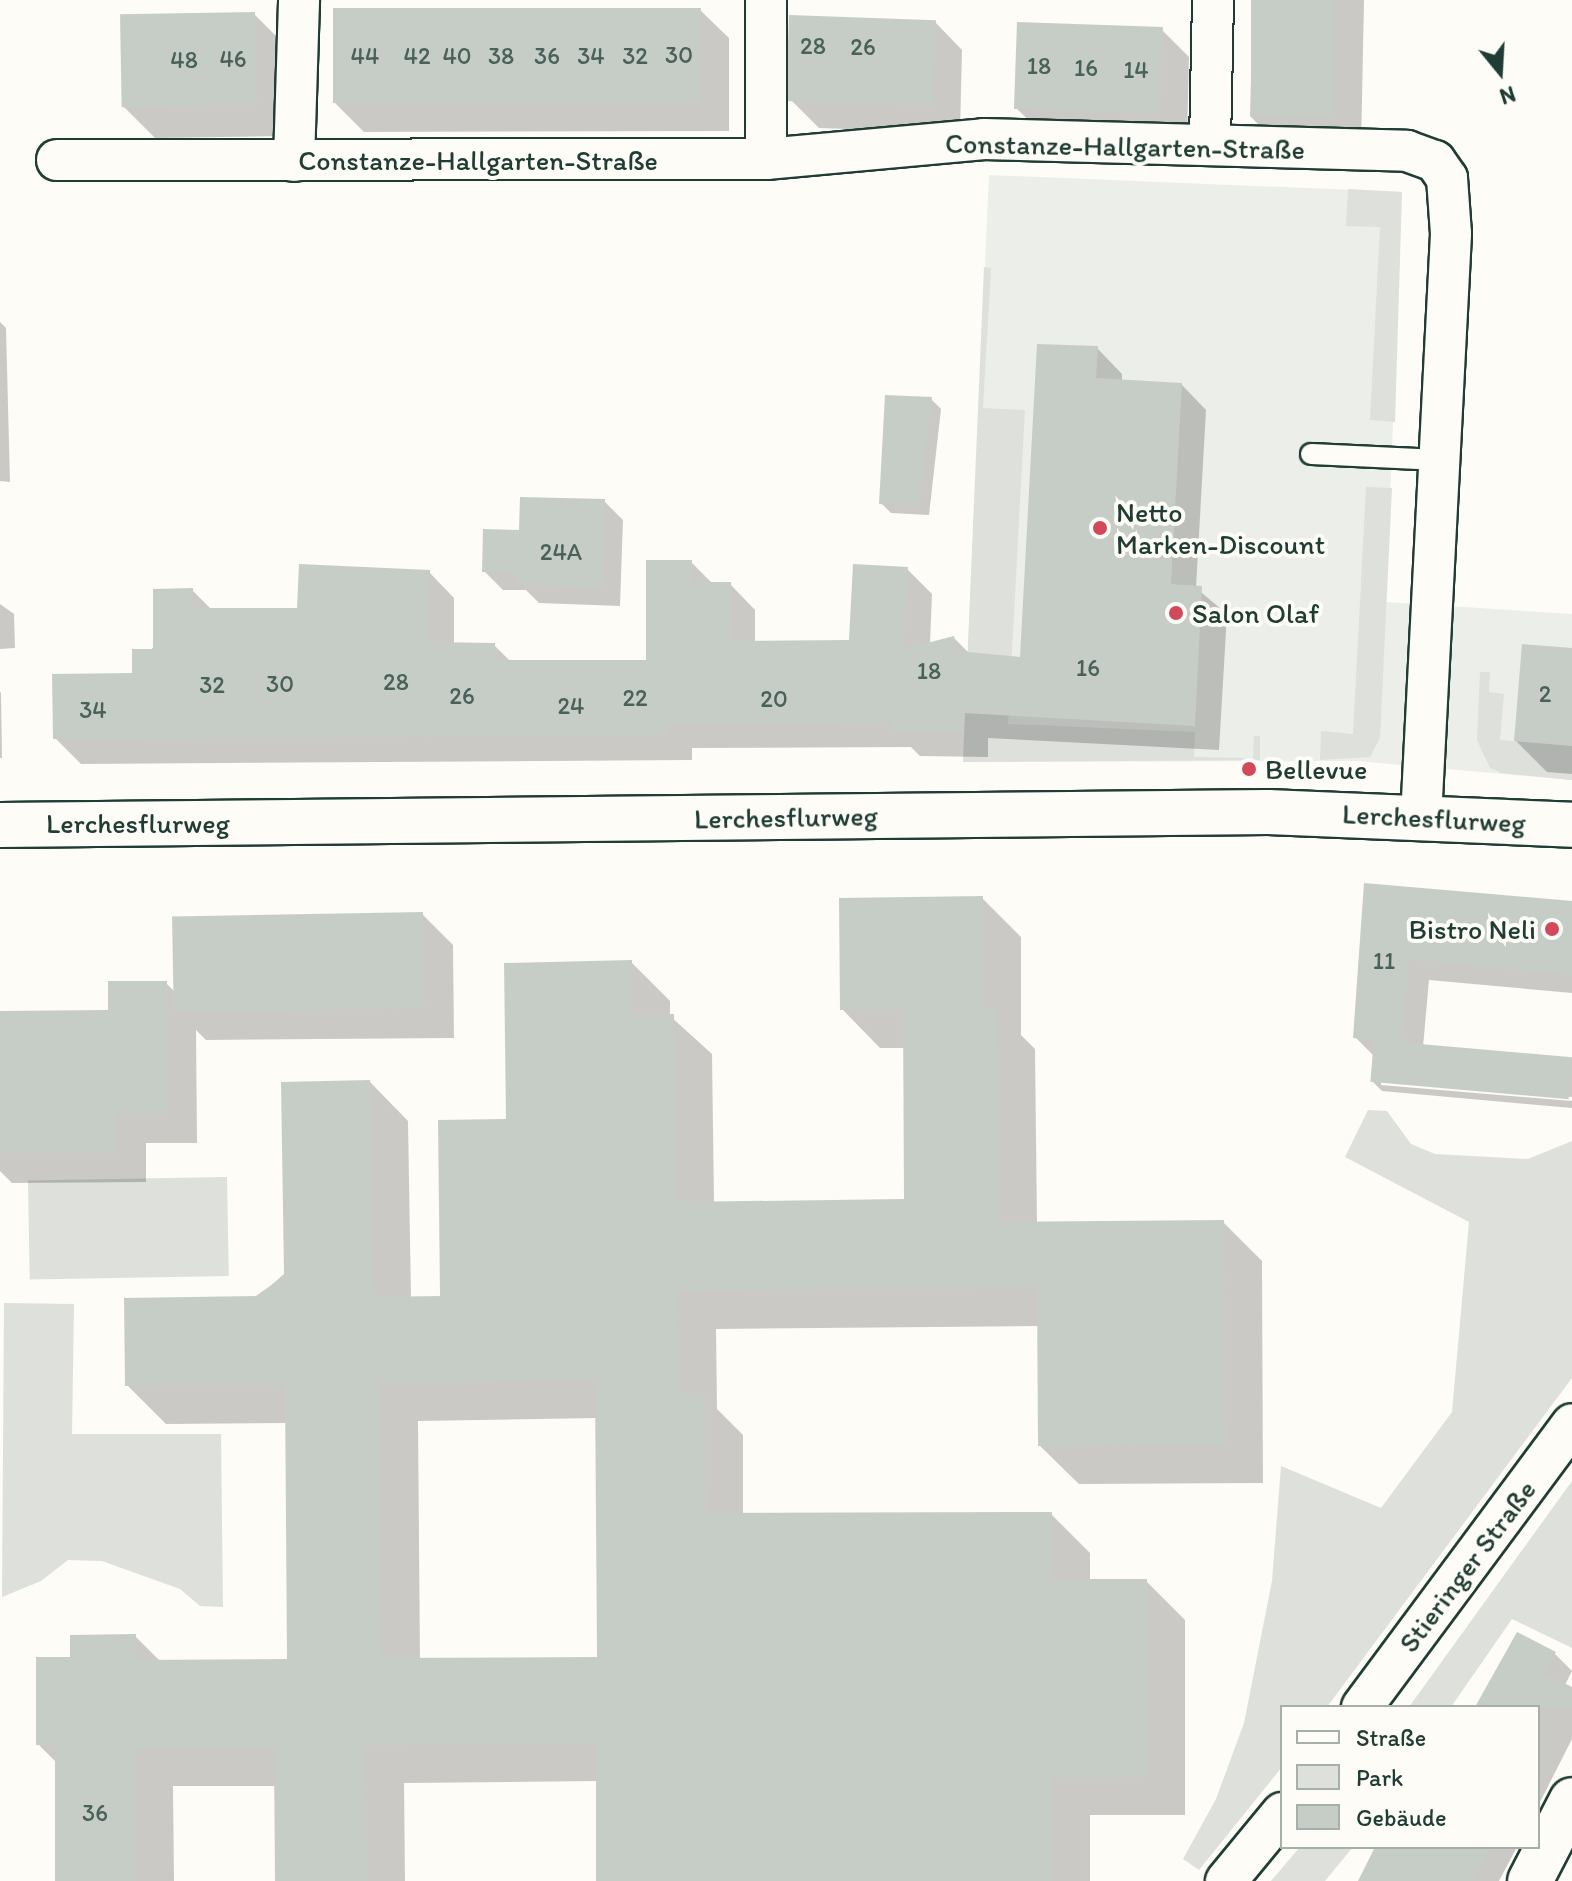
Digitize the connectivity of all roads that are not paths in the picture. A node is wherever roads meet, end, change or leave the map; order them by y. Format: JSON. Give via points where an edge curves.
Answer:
{"nodes":[{"id":1,"x":299,"y":0,"type":"edge"},
{"id":2,"x":766,"y":0,"type":"edge"},
{"id":3,"x":1213,"y":0,"type":"edge"},
{"id":4,"x":1210,"y":143,"type":"junction"},
{"id":5,"x":766,"y":159,"type":"junction"},
{"id":6,"x":57,"y":160,"type":"dead end"},
{"id":7,"x":294,"y":161,"type":"junction"},
{"id":8,"x":1311,"y":454,"type":"dead end"},
{"id":9,"x":1440,"y":460,"type":"junction"},
{"id":10,"x":1421,"y":818,"type":"junction"},
{"id":11,"x":0,"y":825,"type":"edge"},
{"id":12,"x":1572,"y":825,"type":"edge"},
{"id":13,"x":1572,"y":1424,"type":"edge"},
{"id":14,"x":1363,"y":1705,"type":"edge"},
{"id":15,"x":1572,"y":1800,"type":"edge"},
{"id":16,"x":1280,"y":1815,"type":"edge"},
{"id":17,"x":1226,"y":1881,"type":"edge"},
{"id":18,"x":1530,"y":1881,"type":"edge"}],
"edges":[{"from":1,"to":7,"type":"street"},
{"from":2,"to":5,"type":"street"},
{"from":3,"to":4,"type":"street"},
{"from":4,"to":5,"type":"street","name":"Constanze-Hallgarten-Straße","via":[[984,139]]},
{"from":4,"to":9,"type":"street","name":"Constanze-Hallgarten-Straße","via":[[1407,151],[1435,161],[1447,178],[1451,199]]},
{"from":5,"to":7,"type":"street","name":"Constanze-Hallgarten-Straße"},
{"from":6,"to":7,"type":"street","name":"Constanze-Hallgarten-Straße"},
{"from":8,"to":9,"type":"lane"},
{"from":9,"to":10,"type":"street","name":"Constanze-Hallgarten-Straße"},
{"from":10,"to":11,"type":"street","name":"Lerchesflurweg","via":[[1268,812]]},
{"from":10,"to":12,"type":"street","name":"Lerchesflurweg"},
{"from":13,"to":14,"type":"street","name":"Stieringer Straße"},
{"from":15,"to":18,"type":"street"},
{"from":16,"to":17,"type":"street"}]}
